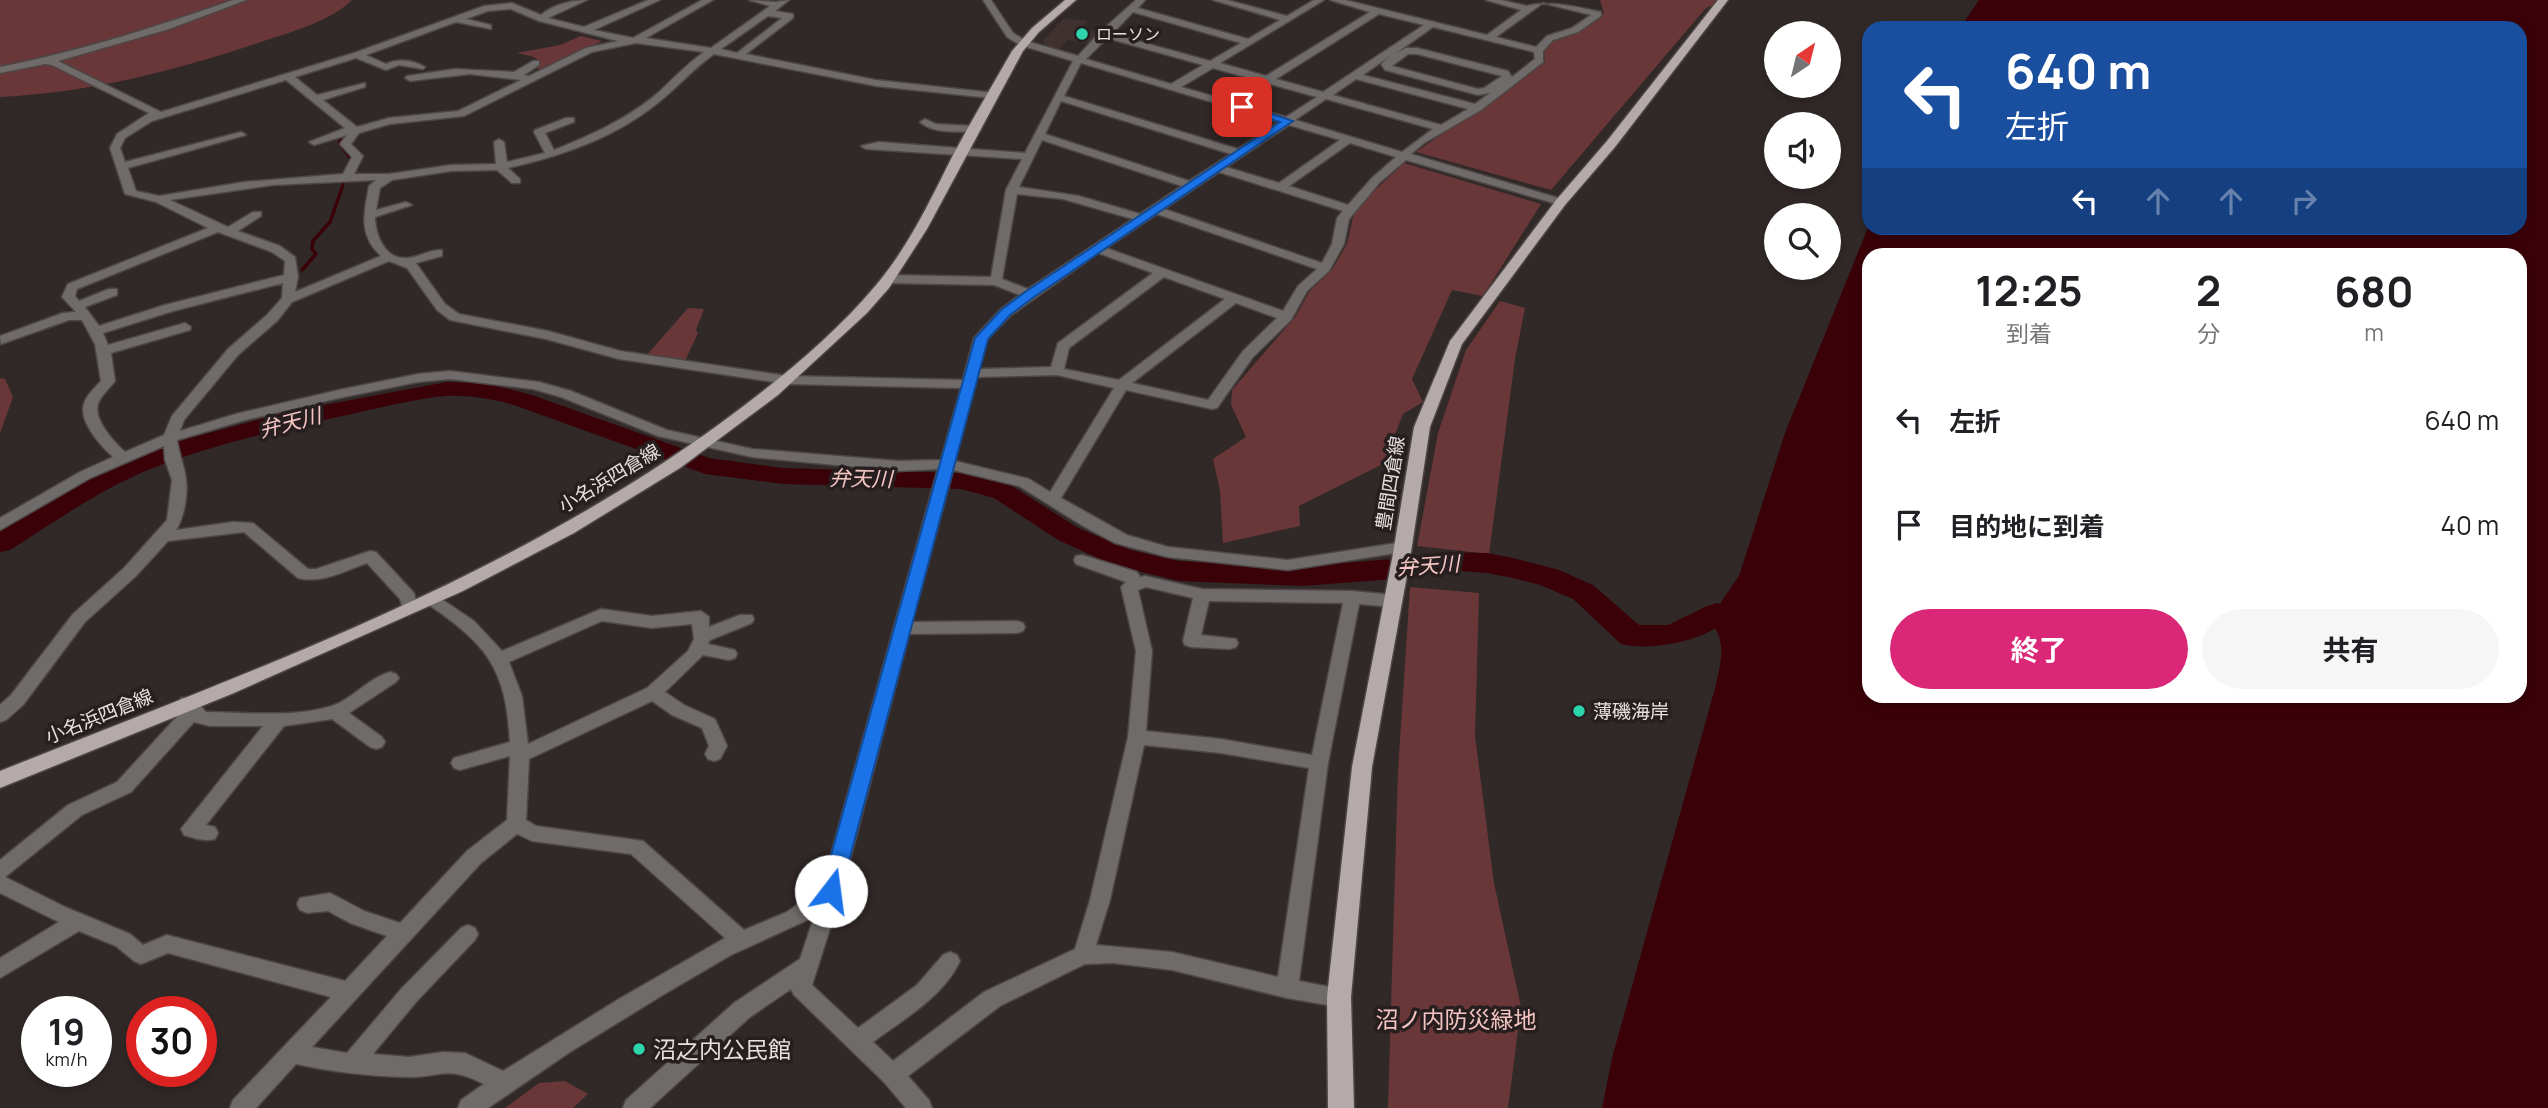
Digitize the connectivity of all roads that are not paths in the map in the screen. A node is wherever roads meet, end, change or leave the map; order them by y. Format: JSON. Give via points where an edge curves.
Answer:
{"nodes":[{"id":1,"x":242,"y":0,"type":"edge"},
{"id":2,"x":478,"y":0,"type":"edge"},
{"id":3,"x":583,"y":0,"type":"edge"},
{"id":4,"x":656,"y":0,"type":"edge"},
{"id":5,"x":709,"y":0,"type":"edge"},
{"id":6,"x":752,"y":0,"type":"edge"},
{"id":7,"x":987,"y":0,"type":"edge"},
{"id":8,"x":1071,"y":0,"type":"edge"},
{"id":9,"x":1141,"y":0,"type":"edge"},
{"id":10,"x":1217,"y":0,"type":"edge"},
{"id":11,"x":1320,"y":0,"type":"edge"},
{"id":12,"x":1334,"y":0,"type":"edge"},
{"id":13,"x":1490,"y":0,"type":"edge"},
{"id":14,"x":1541,"y":0,"type":"edge"},
{"id":15,"x":1723,"y":0,"type":"edge"},
{"id":16,"x":781,"y":3,"type":"edge"},
{"id":17,"x":1377,"y":5,"type":"edge"},
{"id":18,"x":487,"y":8,"type":"junction"},
{"id":19,"x":1131,"y":9,"type":"junction"},
{"id":20,"x":1528,"y":9,"type":"junction"},
{"id":21,"x":767,"y":13,"type":"junction"},
{"id":22,"x":1444,"y":16,"type":"dead end"},
{"id":23,"x":542,"y":19,"type":"junction"},
{"id":24,"x":1289,"y":19,"type":"junction"},
{"id":25,"x":1432,"y":24,"type":"junction"},
{"id":26,"x":488,"y":27,"type":"dead end"},
{"id":27,"x":430,"y":28,"type":"junction"},
{"id":28,"x":585,"y":30,"type":"junction"},
{"id":29,"x":1500,"y":30,"type":"junction"},
{"id":30,"x":1103,"y":34,"type":"junction"},
{"id":31,"x":108,"y":36,"type":"dead end"},
{"id":32,"x":1488,"y":38,"type":"junction"},
{"id":33,"x":635,"y":41,"type":"junction"},
{"id":34,"x":1250,"y":42,"type":"junction"},
{"id":35,"x":1023,"y":43,"type":"junction"},
{"id":36,"x":1538,"y":50,"type":"junction"},
{"id":37,"x":714,"y":51,"type":"junction"},
{"id":38,"x":357,"y":55,"type":"junction"},
{"id":39,"x":1393,"y":55,"type":"junction"},
{"id":40,"x":737,"y":57,"type":"junction"},
{"id":41,"x":1078,"y":59,"type":"junction"},
{"id":42,"x":45,"y":61,"type":"junction"},
{"id":43,"x":536,"y":63,"type":"dead end"},
{"id":44,"x":1212,"y":64,"type":"junction"},
{"id":45,"x":420,"y":67,"type":"dead end"},
{"id":46,"x":0,"y":70,"type":"edge"},
{"id":47,"x":515,"y":76,"type":"junction"},
{"id":48,"x":1356,"y":76,"type":"junction"},
{"id":49,"x":288,"y":77,"type":"junction"},
{"id":50,"x":410,"y":78,"type":"dead end"},
{"id":51,"x":530,"y":79,"type":"junction"},
{"id":52,"x":1267,"y":80,"type":"junction"},
{"id":53,"x":362,"y":85,"type":"dead end"},
{"id":54,"x":1172,"y":87,"type":"junction"},
{"id":55,"x":991,"y":96,"type":"junction"},
{"id":56,"x":1326,"y":96,"type":"junction"},
{"id":57,"x":1058,"y":97,"type":"junction"},
{"id":58,"x":316,"y":99,"type":"junction"},
{"id":59,"x":1477,"y":108,"type":"junction"},
{"id":60,"x":152,"y":118,"type":"junction"},
{"id":61,"x":188,"y":120,"type":"dead end"},
{"id":62,"x":570,"y":120,"type":"dead end"},
{"id":63,"x":1288,"y":121,"type":"junction"},
{"id":64,"x":925,"y":122,"type":"dead end"},
{"id":65,"x":352,"y":128,"type":"junction"},
{"id":66,"x":1441,"y":128,"type":"junction"},
{"id":67,"x":973,"y":129,"type":"junction"},
{"id":68,"x":241,"y":135,"type":"dead end"},
{"id":69,"x":1040,"y":136,"type":"junction"},
{"id":70,"x":312,"y":139,"type":"dead end"},
{"id":71,"x":1349,"y":139,"type":"junction"},
{"id":72,"x":499,"y":142,"type":"dead end"},
{"id":73,"x":866,"y":146,"type":"dead end"},
{"id":74,"x":961,"y":153,"type":"junction"},
{"id":75,"x":1240,"y":153,"type":"junction"},
{"id":76,"x":551,"y":155,"type":"junction"},
{"id":77,"x":1028,"y":156,"type":"junction"},
{"id":78,"x":1405,"y":156,"type":"junction"},
{"id":79,"x":122,"y":166,"type":"junction"},
{"id":80,"x":503,"y":166,"type":"junction"},
{"id":81,"x":1219,"y":168,"type":"junction"},
{"id":82,"x":347,"y":177,"type":"junction"},
{"id":83,"x":389,"y":177,"type":"junction"},
{"id":84,"x":516,"y":181,"type":"dead end"},
{"id":85,"x":1192,"y":186,"type":"junction"},
{"id":86,"x":1282,"y":187,"type":"junction"},
{"id":87,"x":1012,"y":190,"type":"junction"},
{"id":88,"x":159,"y":199,"type":"junction"},
{"id":89,"x":1561,"y":202,"type":"junction"},
{"id":90,"x":406,"y":205,"type":"dead end"},
{"id":91,"x":1350,"y":209,"type":"junction"},
{"id":92,"x":1157,"y":210,"type":"junction"},
{"id":93,"x":257,"y":214,"type":"dead end"},
{"id":94,"x":369,"y":215,"type":"junction"},
{"id":95,"x":1143,"y":219,"type":"junction"},
{"id":96,"x":224,"y":229,"type":"junction"},
{"id":97,"x":1098,"y":249,"type":"junction"},
{"id":98,"x":438,"y":253,"type":"dead end"},
{"id":99,"x":389,"y":257,"type":"junction"},
{"id":100,"x":405,"y":262,"type":"junction"},
{"id":101,"x":1325,"y":268,"type":"junction"},
{"id":102,"x":1163,"y":272,"type":"junction"},
{"id":103,"x":292,"y":277,"type":"junction"},
{"id":104,"x":888,"y":279,"type":"junction"},
{"id":105,"x":996,"y":281,"type":"junction"},
{"id":106,"x":113,"y":292,"type":"dead end"},
{"id":107,"x":1029,"y":294,"type":"junction"},
{"id":108,"x":1235,"y":298,"type":"junction"},
{"id":109,"x":288,"y":299,"type":"junction"},
{"id":110,"x":82,"y":311,"type":"junction"},
{"id":111,"x":1286,"y":317,"type":"junction"},
{"id":112,"x":185,"y":327,"type":"dead end"},
{"id":113,"x":96,"y":331,"type":"junction"},
{"id":114,"x":1,"y":340,"type":"edge"},
{"id":115,"x":106,"y":350,"type":"junction"},
{"id":116,"x":1057,"y":371,"type":"junction"},
{"id":117,"x":972,"y":379,"type":"junction"},
{"id":118,"x":788,"y":380,"type":"junction"},
{"id":119,"x":1123,"y":384,"type":"junction"},
{"id":120,"x":170,"y":438,"type":"junction"},
{"id":121,"x":701,"y":445,"type":"junction"},
{"id":122,"x":123,"y":458,"type":"junction"},
{"id":123,"x":947,"y":464,"type":"junction"},
{"id":124,"x":1052,"y":499,"type":"junction"},
{"id":125,"x":0,"y":525,"type":"edge"},
{"id":126,"x":163,"y":537,"type":"junction"},
{"id":127,"x":1402,"y":553,"type":"junction"},
{"id":128,"x":1082,"y":560,"type":"dead end"},
{"id":129,"x":1135,"y":583,"type":"junction"},
{"id":130,"x":1394,"y":594,"type":"junction"},
{"id":131,"x":1202,"y":595,"type":"junction"},
{"id":132,"x":1352,"y":597,"type":"junction"},
{"id":133,"x":431,"y":598,"type":"junction"},
{"id":134,"x":410,"y":608,"type":"junction"},
{"id":135,"x":746,"y":619,"type":"dead end"},
{"id":136,"x":906,"y":624,"type":"junction"},
{"id":137,"x":1013,"y":624,"type":"dead end"},
{"id":138,"x":701,"y":642,"type":"junction"},
{"id":139,"x":1230,"y":643,"type":"dead end"},
{"id":140,"x":729,"y":654,"type":"dead end"},
{"id":141,"x":499,"y":659,"type":"junction"},
{"id":142,"x":390,"y":678,"type":"dead end"},
{"id":143,"x":653,"y":693,"type":"junction"},
{"id":144,"x":190,"y":707,"type":"junction"},
{"id":145,"x":332,"y":711,"type":"junction"},
{"id":146,"x":0,"y":715,"type":"edge"},
{"id":147,"x":280,"y":718,"type":"junction"},
{"id":148,"x":1137,"y":737,"type":"junction"},
{"id":149,"x":376,"y":742,"type":"dead end"},
{"id":150,"x":519,"y":752,"type":"junction"},
{"id":151,"x":714,"y":754,"type":"dead end"},
{"id":152,"x":460,"y":763,"type":"dead end"},
{"id":153,"x":1319,"y":763,"type":"junction"},
{"id":154,"x":0,"y":780,"type":"edge"},
{"id":155,"x":516,"y":824,"type":"junction"},
{"id":156,"x":208,"y":833,"type":"dead end"},
{"id":157,"x":0,"y":871,"type":"edge"},
{"id":158,"x":0,"y":884,"type":"edge"},
{"id":159,"x":831,"y":891,"type":"junction"},
{"id":160,"x":307,"y":904,"type":"dead end"},
{"id":161,"x":78,"y":921,"type":"junction"},
{"id":162,"x":404,"y":933,"type":"junction"},
{"id":163,"x":468,"y":934,"type":"dead end"},
{"id":164,"x":741,"y":940,"type":"junction"},
{"id":165,"x":1083,"y":955,"type":"junction"},
{"id":166,"x":950,"y":961,"type":"dead end"},
{"id":167,"x":807,"y":966,"type":"junction"},
{"id":168,"x":0,"y":969,"type":"edge"},
{"id":169,"x":1287,"y":989,"type":"junction"},
{"id":170,"x":349,"y":992,"type":"junction"},
{"id":171,"x":1339,"y":997,"type":"junction"},
{"id":172,"x":856,"y":1041,"type":"junction"},
{"id":173,"x":293,"y":1053,"type":"junction"},
{"id":174,"x":352,"y":1062,"type":"junction"},
{"id":175,"x":892,"y":1075,"type":"junction"},
{"id":176,"x":504,"y":1083,"type":"junction"},
{"id":177,"x":241,"y":1108,"type":"edge"},
{"id":178,"x":469,"y":1108,"type":"edge"},
{"id":179,"x":634,"y":1108,"type":"edge"},
{"id":180,"x":921,"y":1108,"type":"edge"},
{"id":181,"x":1341,"y":1108,"type":"edge"}],
"edges":[{"from":1,"to":42,"type":"street"},
{"from":2,"to":18,"type":"street"},
{"from":3,"to":23,"type":"street"},
{"from":4,"to":28,"type":"street"},
{"from":5,"to":33,"type":"street"},
{"from":6,"to":16,"type":"street"},
{"from":7,"to":35,"type":"street","via":[[1010,35]]},
{"from":8,"to":35,"type":"main road","name":"小名浜四倉線"},
{"from":9,"to":19,"type":"street"},
{"from":10,"to":24,"type":"street"},
{"from":11,"to":24,"type":"street"},
{"from":12,"to":17,"type":"street","via":[[1365,8]]},
{"from":13,"to":20,"type":"street"},
{"from":14,"to":20,"type":"street"},
{"from":14,"to":36,"type":"street","via":[[1598,14],[1575,30],[1550,38]]},
{"from":15,"to":89,"type":"main road","name":"豊間四倉線"},
{"from":16,"to":21,"type":"street"},
{"from":17,"to":25,"type":"street"},
{"from":17,"to":52,"type":"street"},
{"from":18,"to":23,"type":"street","via":[[507,5]]},
{"from":18,"to":27,"type":"street"},
{"from":19,"to":30,"type":"street"},
{"from":19,"to":34,"type":"street"},
{"from":20,"to":29,"type":"street"},
{"from":21,"to":37,"type":"street"},
{"from":21,"to":40,"type":"street","via":[[790,16]]},
{"from":22,"to":29,"type":"street"},
{"from":23,"to":28,"type":"street"},
{"from":24,"to":34,"type":"street"},
{"from":25,"to":32,"type":"street"},
{"from":25,"to":39,"type":"street"},
{"from":26,"to":27,"type":"street","via":[[468,20]]},
{"from":27,"to":38,"type":"street"},
{"from":28,"to":33,"type":"street"},
{"from":29,"to":32,"type":"street"},
{"from":30,"to":41,"type":"street"},
{"from":30,"to":44,"type":"street"},
{"from":31,"to":42,"type":"street"},
{"from":32,"to":36,"type":"street"},
{"from":33,"to":37,"type":"street"},
{"from":33,"to":51,"type":"street","via":[[589,50]]},
{"from":34,"to":44,"type":"street"},
{"from":35,"to":41,"type":"street"},
{"from":35,"to":55,"type":"main road","name":"小名浜四倉線"},
{"from":36,"to":59,"type":"street","via":[[1539,60]]},
{"from":37,"to":40,"type":"street"},
{"from":37,"to":76,"type":"street","via":[[623,122]]},
{"from":38,"to":45,"type":"street","via":[[386,67],[398,62]]},
{"from":38,"to":49,"type":"street"},
{"from":39,"to":39,"type":"street","via":[[1388,68],[1478,92],[1507,77],[1417,51]]},
{"from":39,"to":48,"type":"street"},
{"from":40,"to":55,"type":"street","via":[[867,82]]},
{"from":41,"to":54,"type":"street"},
{"from":41,"to":57,"type":"street"},
{"from":42,"to":46,"type":"street"},
{"from":42,"to":60,"type":"street","via":[[157,113]]},
{"from":43,"to":47,"type":"street"},
{"from":44,"to":52,"type":"street"},
{"from":44,"to":54,"type":"street"},
{"from":47,"to":50,"type":"street","via":[[456,70]]},
{"from":47,"to":51,"type":"street"},
{"from":48,"to":56,"type":"street"},
{"from":48,"to":59,"type":"street"},
{"from":49,"to":58,"type":"street"},
{"from":49,"to":60,"type":"street"},
{"from":51,"to":65,"type":"street","via":[[460,114]]},
{"from":52,"to":56,"type":"street"},
{"from":53,"to":58,"type":"street"},
{"from":54,"to":63,"type":"street"},
{"from":55,"to":67,"type":"main road","name":"小名浜四倉線"},
{"from":56,"to":63,"type":"street"},
{"from":56,"to":66,"type":"street"},
{"from":57,"to":69,"type":"street"},
{"from":57,"to":75,"type":"street"},
{"from":58,"to":65,"type":"street"},
{"from":59,"to":66,"type":"street"},
{"from":60,"to":61,"type":"street"},
{"from":60,"to":79,"type":"street","via":[[118,141],[115,148]]},
{"from":62,"to":76,"type":"street","via":[[539,132]]},
{"from":63,"to":71,"type":"street"},
{"from":63,"to":75,"type":"street"},
{"from":64,"to":67,"type":"street","via":[[934,127]]},
{"from":65,"to":70,"type":"street"},
{"from":65,"to":82,"type":"street","via":[[345,144],[358,156]]},
{"from":66,"to":78,"type":"street"},
{"from":67,"to":74,"type":"main road","name":"小名浜四倉線"},
{"from":68,"to":79,"type":"street"},
{"from":69,"to":77,"type":"street"},
{"from":69,"to":85,"type":"street"},
{"from":71,"to":78,"type":"street"},
{"from":71,"to":86,"type":"street"},
{"from":72,"to":80,"type":"street","via":[[497,155]]},
{"from":73,"to":74,"type":"street"},
{"from":74,"to":77,"type":"street"},
{"from":74,"to":104,"type":"main road","name":"小名浜四倉線","via":[[915,240]]},
{"from":75,"to":81,"type":"street"},
{"from":76,"to":80,"type":"street"},
{"from":77,"to":87,"type":"street"},
{"from":78,"to":89,"type":"street"},
{"from":78,"to":91,"type":"street"},
{"from":79,"to":88,"type":"street","via":[[131,194]]},
{"from":80,"to":83,"type":"street"},
{"from":80,"to":84,"type":"street","via":[[502,172]]},
{"from":81,"to":85,"type":"street"},
{"from":81,"to":86,"type":"street"},
{"from":82,"to":83,"type":"street"},
{"from":82,"to":88,"type":"street"},
{"from":83,"to":94,"type":"street","via":[[375,186]]},
{"from":85,"to":92,"type":"street"},
{"from":86,"to":91,"type":"street"},
{"from":87,"to":95,"type":"street","via":[[1048,191]]},
{"from":87,"to":105,"type":"street"},
{"from":88,"to":96,"type":"street"},
{"from":89,"to":127,"type":"main road","name":"豊間四倉線","via":[[1455,344],[1422,427]]},
{"from":90,"to":94,"type":"street"},
{"from":91,"to":101,"type":"street"},
{"from":92,"to":95,"type":"street"},
{"from":92,"to":101,"type":"street"},
{"from":93,"to":96,"type":"street"},
{"from":94,"to":99,"type":"street","via":[[367,226],[376,247]]},
{"from":95,"to":97,"type":"street"},
{"from":96,"to":103,"type":"street","via":[[276,249],[291,260]]},
{"from":96,"to":110,"type":"street","via":[[72,286],[68,297]]},
{"from":97,"to":102,"type":"street"},
{"from":97,"to":107,"type":"street"},
{"from":98,"to":100,"type":"street"},
{"from":99,"to":100,"type":"street"},
{"from":99,"to":109,"type":"street"},
{"from":100,"to":118,"type":"street","via":[[441,307],[455,317],[619,355]]},
{"from":101,"to":111,"type":"street","via":[[1302,289]]},
{"from":102,"to":108,"type":"street"},
{"from":102,"to":116,"type":"street","via":[[1063,346]]},
{"from":103,"to":109,"type":"street"},
{"from":103,"to":113,"type":"street"},
{"from":104,"to":105,"type":"street"},
{"from":104,"to":118,"type":"main road","name":"小名浜四倉線"},
{"from":105,"to":107,"type":"street"},
{"from":106,"to":110,"type":"street"},
{"from":107,"to":117,"type":"street","via":[[981,338]]},
{"from":108,"to":111,"type":"street"},
{"from":108,"to":119,"type":"street"},
{"from":109,"to":120,"type":"street","via":[[233,352],[177,419]]},
{"from":110,"to":113,"type":"street"},
{"from":110,"to":114,"type":"street"},
{"from":111,"to":119,"type":"street","via":[[1248,354],[1212,404]]},
{"from":112,"to":115,"type":"street"},
{"from":113,"to":115,"type":"street"},
{"from":115,"to":122,"type":"street","via":[[108,381],[90,409],[101,438]]},
{"from":116,"to":117,"type":"street"},
{"from":116,"to":119,"type":"street"},
{"from":117,"to":118,"type":"street"},
{"from":117,"to":123,"type":"street"},
{"from":118,"to":121,"type":"main road","name":"小名浜四倉線"},
{"from":119,"to":124,"type":"street"},
{"from":120,"to":121,"type":"street","via":[[339,394],[450,375],[534,385]]},
{"from":120,"to":122,"type":"street"},
{"from":120,"to":126,"type":"street","via":[[179,480],[175,520]]},
{"from":121,"to":123,"type":"street","via":[[898,467]]},
{"from":121,"to":133,"type":"main road","name":"小名浜四倉線","via":[[609,504]]},
{"from":122,"to":125,"type":"street"},
{"from":123,"to":124,"type":"street","via":[[1024,482]]},
{"from":123,"to":136,"type":"street"},
{"from":124,"to":127,"type":"street","via":[[1121,539],[1168,552],[1288,565]]},
{"from":126,"to":134,"type":"street","via":[[248,527],[304,574],[317,575],[370,556],[408,597]]},
{"from":126,"to":146,"type":"street","via":[[79,618],[17,700]]},
{"from":127,"to":130,"type":"main road","name":"豊間四倉線"},
{"from":128,"to":129,"type":"street","via":[[1131,576]]},
{"from":129,"to":131,"type":"street","via":[[1145,581]]},
{"from":129,"to":148,"type":"street","via":[[1129,587],[1144,651]]},
{"from":130,"to":132,"type":"street"},
{"from":130,"to":171,"type":"main road","name":"豊間四倉線","via":[[1362,767]]},
{"from":131,"to":132,"type":"street"},
{"from":131,"to":139,"type":"street","via":[[1191,641]]},
{"from":132,"to":153,"type":"street"},
{"from":133,"to":134,"type":"main road","name":"小名浜四倉線"},
{"from":133,"to":141,"type":"street","via":[[470,626]]},
{"from":134,"to":144,"type":"main road","name":"小名浜四倉線"},
{"from":135,"to":138,"type":"street"},
{"from":136,"to":137,"type":"street"},
{"from":136,"to":159,"type":"street"},
{"from":138,"to":140,"type":"street"},
{"from":138,"to":141,"type":"street","via":[[701,617],[652,622],[601,615]]},
{"from":138,"to":143,"type":"street"},
{"from":141,"to":150,"type":"street","via":[[517,710]]},
{"from":142,"to":145,"type":"street"},
{"from":143,"to":150,"type":"street"},
{"from":143,"to":151,"type":"street","via":[[709,724],[718,746]]},
{"from":144,"to":147,"type":"street","via":[[201,719]]},
{"from":144,"to":154,"type":"main road","name":"小名浜四倉線"},
{"from":144,"to":157,"type":"street","via":[[124,787],[75,810]]},
{"from":145,"to":147,"type":"street"},
{"from":145,"to":149,"type":"street"},
{"from":147,"to":156,"type":"street","via":[[191,829]]},
{"from":148,"to":153,"type":"street"},
{"from":148,"to":165,"type":"street"},
{"from":150,"to":152,"type":"street"},
{"from":150,"to":155,"type":"street"},
{"from":153,"to":169,"type":"street"},
{"from":155,"to":162,"type":"street","via":[[474,857]]},
{"from":155,"to":164,"type":"street","via":[[532,833],[636,847]]},
{"from":158,"to":161,"type":"street"},
{"from":159,"to":164,"type":"street","via":[[796,918]]},
{"from":159,"to":167,"type":"street"},
{"from":160,"to":162,"type":"street","via":[[330,902],[357,918]]},
{"from":161,"to":168,"type":"street"},
{"from":161,"to":170,"type":"street","via":[[123,940],[141,955],[167,944]]},
{"from":162,"to":170,"type":"street"},
{"from":163,"to":174,"type":"street"},
{"from":164,"to":176,"type":"street","via":[[635,999]]},
{"from":165,"to":169,"type":"street","via":[[1172,961]]},
{"from":165,"to":175,"type":"street","via":[[992,999]]},
{"from":166,"to":172,"type":"street","via":[[923,992]]},
{"from":167,"to":172,"type":"street","via":[[801,988]]},
{"from":167,"to":179,"type":"street","via":[[742,1010]]},
{"from":169,"to":171,"type":"street"},
{"from":170,"to":173,"type":"street"},
{"from":171,"to":181,"type":"main road","name":"豊間四倉線"},
{"from":172,"to":175,"type":"street"},
{"from":173,"to":174,"type":"street"},
{"from":173,"to":177,"type":"street"},
{"from":174,"to":176,"type":"street","via":[[409,1067],[465,1063]]},
{"from":175,"to":180,"type":"street"},
{"from":176,"to":178,"type":"street"}]}
